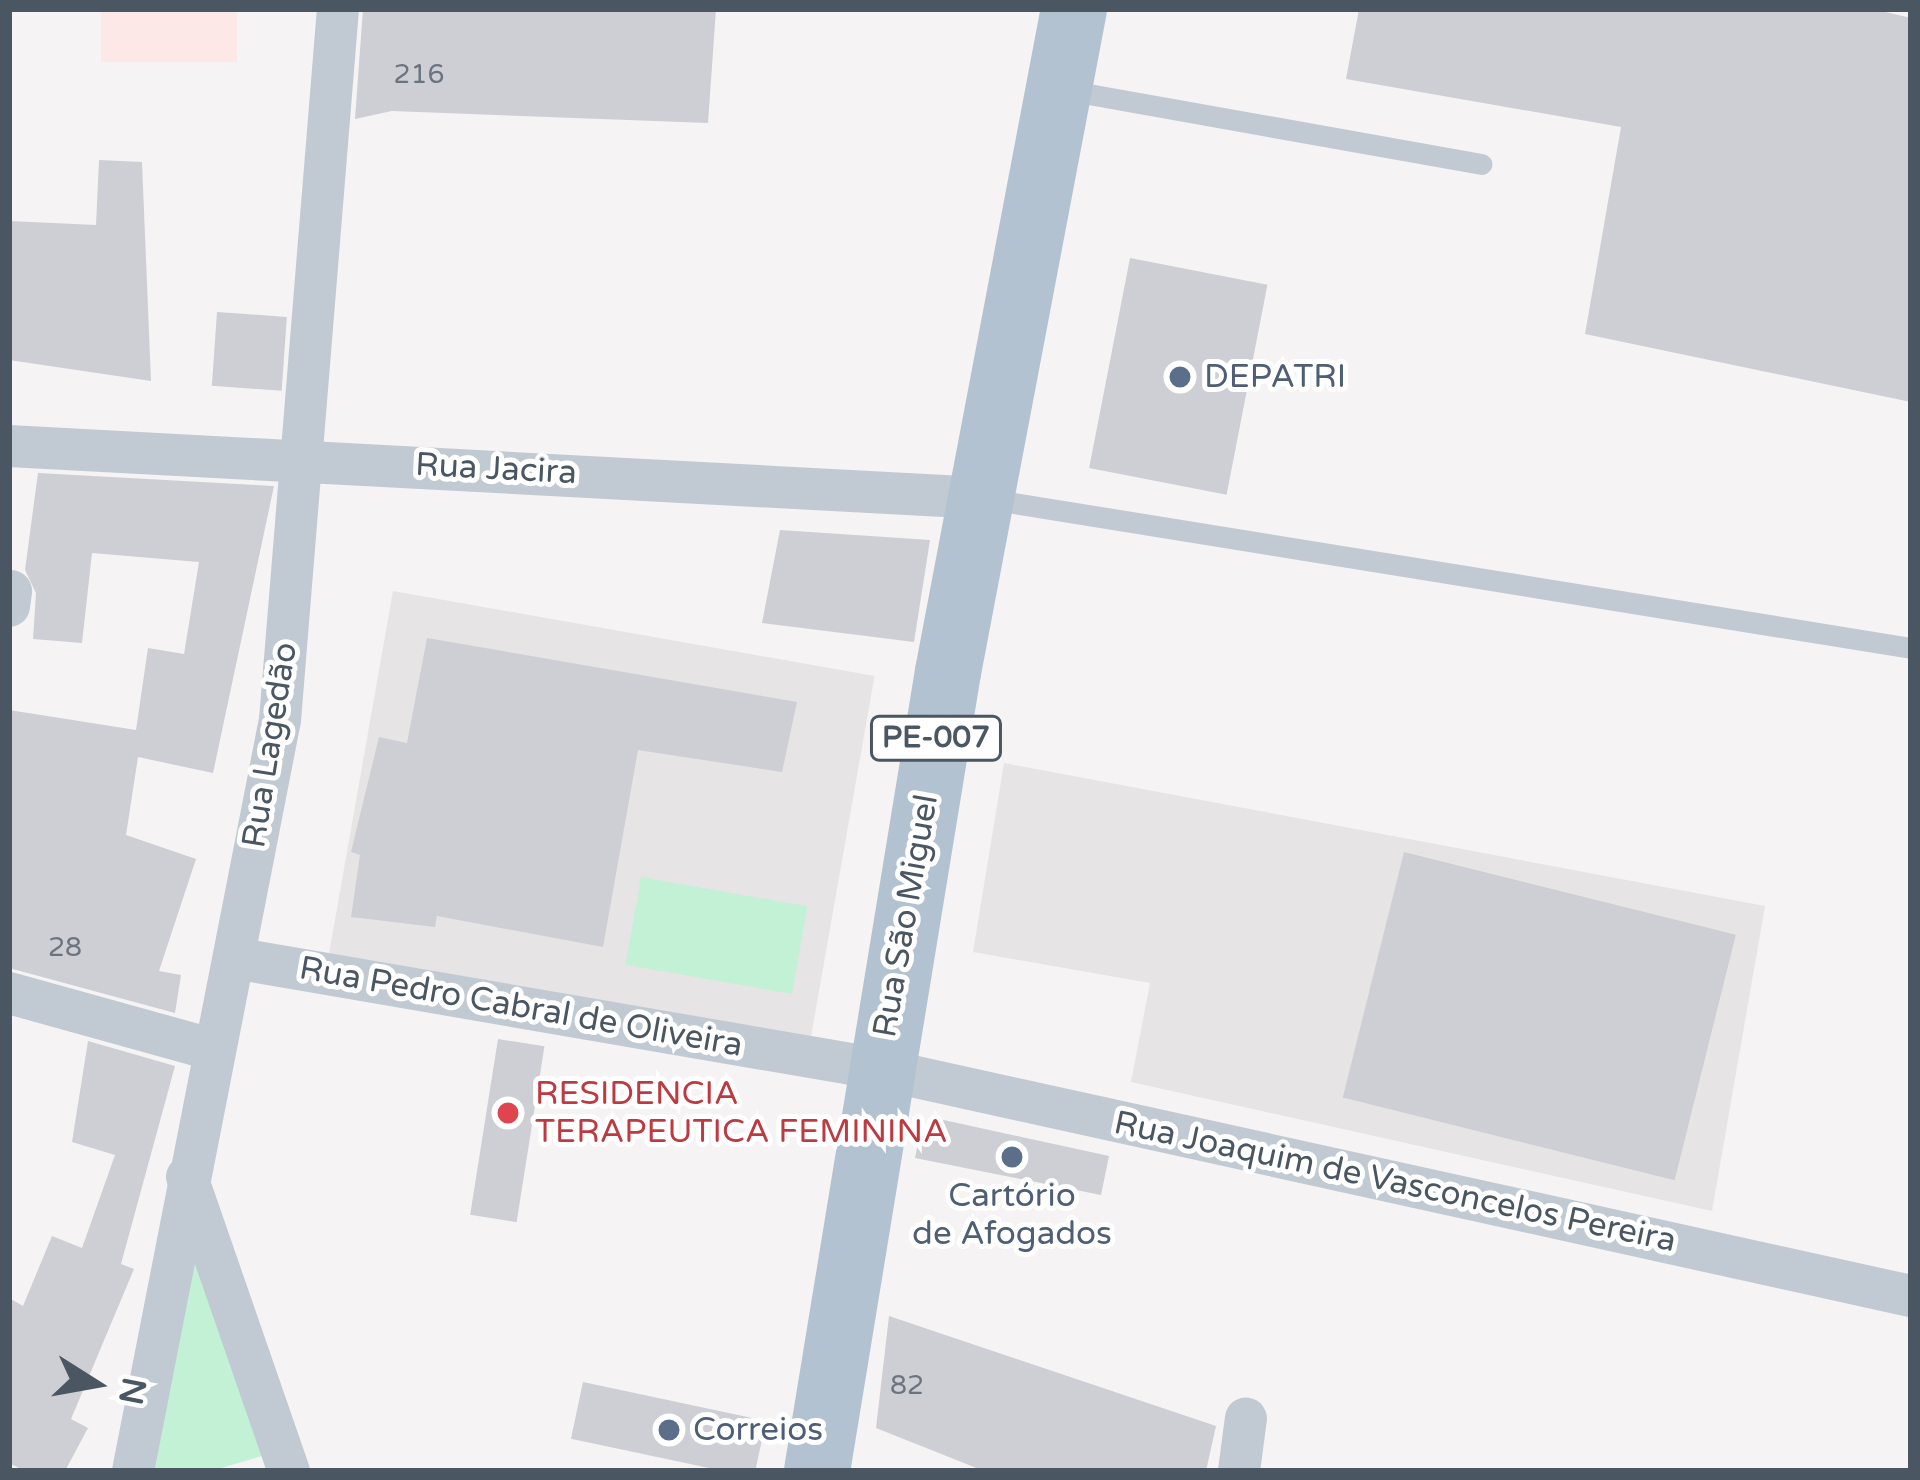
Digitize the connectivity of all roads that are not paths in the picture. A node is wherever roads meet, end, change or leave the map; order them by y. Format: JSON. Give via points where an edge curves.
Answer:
{"nodes":[{"id":1,"x":338,"y":9,"type":"edge"},
{"id":2,"x":1074,"y":9,"type":"edge"},
{"id":3,"x":1059,"y":88,"type":"junction"},
{"id":4,"x":1481,"y":164,"type":"dead end"},
{"id":5,"x":9,"y":446,"type":"edge"},
{"id":6,"x":304,"y":458,"type":"junction"},
{"id":7,"x":982,"y":498,"type":"junction"},
{"id":8,"x":1911,"y":648,"type":"edge"},
{"id":9,"x":234,"y":958,"type":"junction"},
{"id":10,"x":9,"y":993,"type":"edge"},
{"id":11,"x":214,"y":1050,"type":"junction"},
{"id":12,"x":880,"y":1069,"type":"junction"},
{"id":13,"x":187,"y":1176,"type":"junction"},
{"id":14,"x":1911,"y":1296,"type":"edge"},
{"id":15,"x":1246,"y":1418,"type":"dead end"},
{"id":16,"x":133,"y":1471,"type":"edge"},
{"id":17,"x":289,"y":1471,"type":"edge"},
{"id":18,"x":817,"y":1471,"type":"edge"},
{"id":19,"x":1239,"y":1471,"type":"edge"}],
"edges":[{"from":1,"to":6,"type":"street","name":"Rua Lagedão"},
{"from":2,"to":3,"type":"main road","name":"Rua São Miguel","number":"PE-007"},
{"from":3,"to":4,"type":"lane"},
{"from":3,"to":7,"type":"main road","name":"Rua São Miguel","number":"PE-007"},
{"from":5,"to":6,"type":"street","name":"Rua Jacira"},
{"from":6,"to":7,"type":"street","name":"Rua Jacira"},
{"from":6,"to":9,"type":"street","name":"Rua Lagedão","via":[[280,720]]},
{"from":7,"to":8,"type":"lane"},
{"from":7,"to":12,"type":"main road","name":"Rua São Miguel","number":"PE-007"},
{"from":9,"to":11,"type":"street","name":"Rua Lagedão"},
{"from":9,"to":12,"type":"street","name":"Rua Pedro Cabral de Oliveira"},
{"from":10,"to":11,"type":"street"},
{"from":11,"to":13,"type":"street","name":"Rua Lagedão"},
{"from":12,"to":14,"type":"street","name":"Rua Joaquim de Vasconcelos Pereira"},
{"from":12,"to":18,"type":"main road","name":"Rua São Miguel","number":"PE-007"},
{"from":13,"to":16,"type":"street","name":"Rua Lagedão"},
{"from":13,"to":17,"type":"street"},
{"from":15,"to":19,"type":"street"}]}
